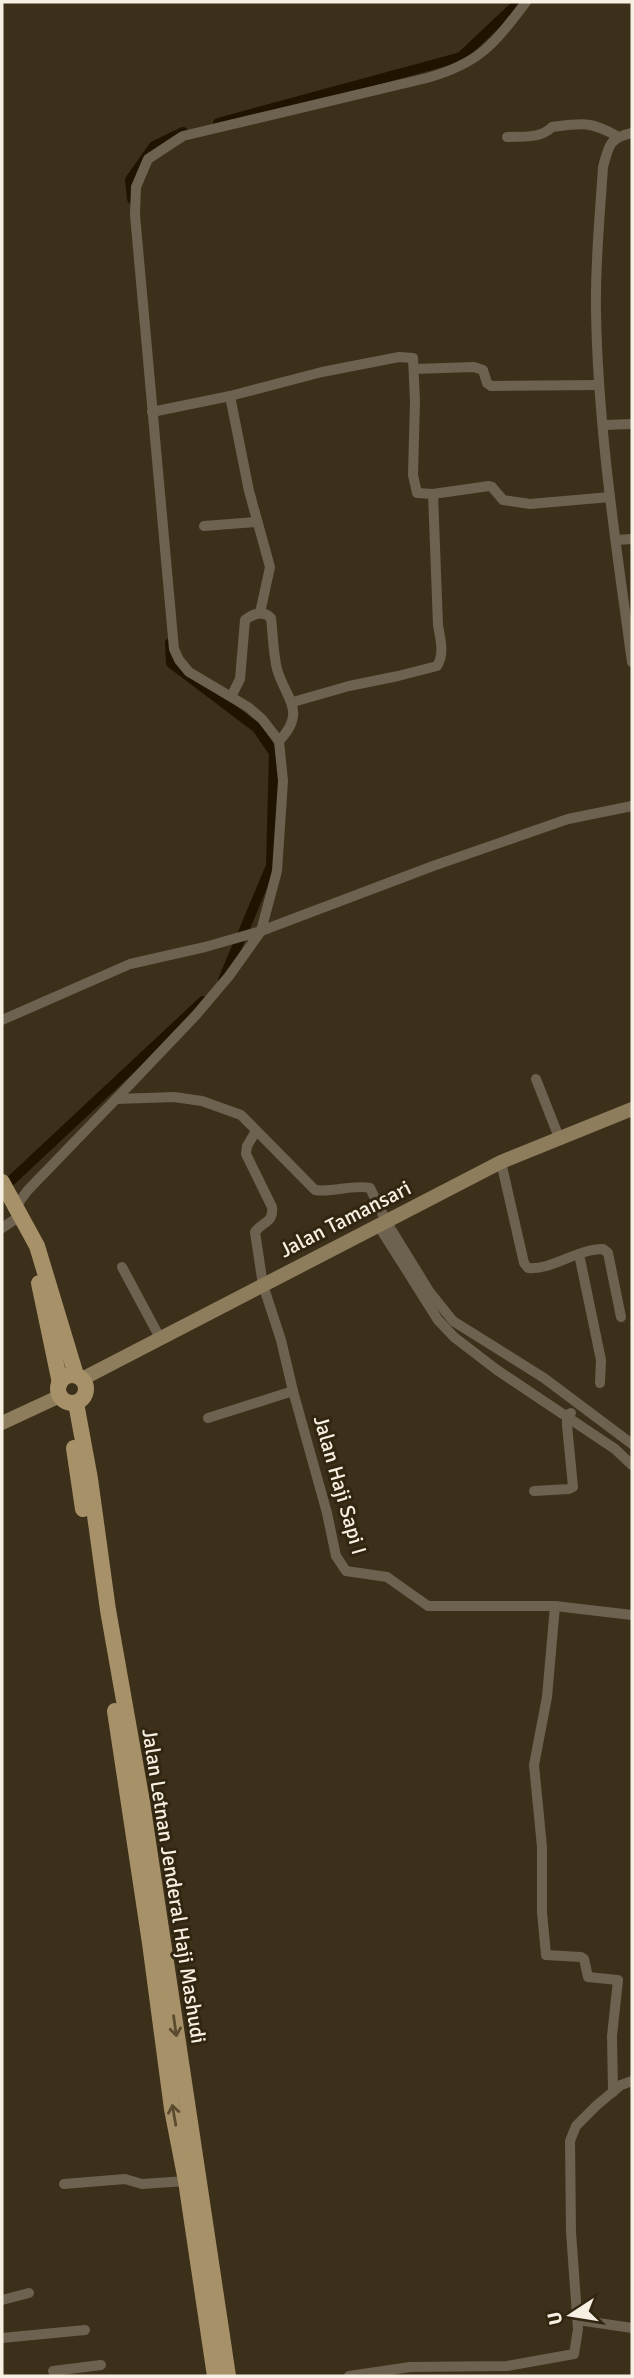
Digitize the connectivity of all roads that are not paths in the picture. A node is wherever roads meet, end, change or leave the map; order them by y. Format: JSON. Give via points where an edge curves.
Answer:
{"nodes":[{"id":1,"x":526,"y":2,"type":"edge"},
{"id":2,"x":632,"y":132,"type":"edge"},
{"id":3,"x":617,"y":136,"type":"junction"},
{"id":4,"x":507,"y":137,"type":"dead end"},
{"id":5,"x":414,"y":369,"type":"junction"},
{"id":6,"x":599,"y":386,"type":"junction"},
{"id":7,"x":230,"y":396,"type":"junction"},
{"id":8,"x":152,"y":412,"type":"junction"},
{"id":9,"x":632,"y":424,"type":"edge"},
{"id":10,"x":603,"y":425,"type":"junction"},
{"id":11,"x":433,"y":494,"type":"junction"},
{"id":12,"x":610,"y":498,"type":"junction"},
{"id":13,"x":256,"y":522,"type":"junction"},
{"id":14,"x":204,"y":526,"type":"dead end"},
{"id":15,"x":632,"y":539,"type":"edge"},
{"id":16,"x":615,"y":540,"type":"junction"},
{"id":17,"x":260,"y":613,"type":"junction"},
{"id":18,"x":632,"y":662,"type":"edge"},
{"id":19,"x":232,"y":695,"type":"junction"},
{"id":20,"x":293,"y":702,"type":"junction"},
{"id":21,"x":279,"y":741,"type":"junction"},
{"id":22,"x":632,"y":806,"type":"edge"},
{"id":23,"x":257,"y":932,"type":"junction"},
{"id":24,"x":2,"y":1020,"type":"edge"},
{"id":25,"x":536,"y":1079,"type":"dead end"},
{"id":26,"x":116,"y":1099,"type":"junction"},
{"id":27,"x":632,"y":1109,"type":"edge"},
{"id":28,"x":256,"y":1130,"type":"junction"},
{"id":29,"x":560,"y":1140,"type":"junction"},
{"id":30,"x":501,"y":1162,"type":"junction"},
{"id":31,"x":2,"y":1182,"type":"edge"},
{"id":32,"x":9,"y":1211,"type":"edge"},
{"id":33,"x":382,"y":1223,"type":"junction"},
{"id":34,"x":579,"y":1254,"type":"junction"},
{"id":35,"x":122,"y":1267,"type":"dead end"},
{"id":36,"x":263,"y":1285,"type":"junction"},
{"id":37,"x":621,"y":1317,"type":"dead end"},
{"id":38,"x":160,"y":1338,"type":"junction"},
{"id":39,"x":79,"y":1377,"type":"junction"},
{"id":40,"x":600,"y":1383,"type":"dead end"},
{"id":41,"x":293,"y":1391,"type":"junction"},
{"id":42,"x":66,"y":1396,"type":"junction"},
{"id":43,"x":582,"y":1407,"type":"junction"},
{"id":44,"x":567,"y":1415,"type":"junction"},
{"id":45,"x":208,"y":1418,"type":"dead end"},
{"id":46,"x":2,"y":1423,"type":"edge"},
{"id":47,"x":632,"y":1444,"type":"edge"},
{"id":48,"x":632,"y":1465,"type":"edge"},
{"id":49,"x":534,"y":1491,"type":"dead end"},
{"id":50,"x":555,"y":1605,"type":"junction"},
{"id":51,"x":632,"y":1615,"type":"edge"},
{"id":52,"x":156,"y":1942,"type":"junction"},
{"id":53,"x":632,"y":2081,"type":"edge"},
{"id":54,"x":613,"y":2092,"type":"junction"},
{"id":55,"x":186,"y":2181,"type":"junction"},
{"id":56,"x":64,"y":2184,"type":"dead end"},
{"id":57,"x":29,"y":2293,"type":"dead end"},
{"id":58,"x":209,"y":2293,"type":"junction"},
{"id":59,"x":2,"y":2300,"type":"edge"},
{"id":60,"x":578,"y":2319,"type":"junction"},
{"id":61,"x":632,"y":2328,"type":"edge"},
{"id":62,"x":85,"y":2330,"type":"dead end"},
{"id":63,"x":2,"y":2337,"type":"edge"},
{"id":64,"x":100,"y":2365,"type":"dead end"},
{"id":65,"x":53,"y":2369,"type":"edge"},
{"id":66,"x":508,"y":2371,"type":"edge"},
{"id":67,"x":215,"y":2376,"type":"edge"},
{"id":68,"x":228,"y":2376,"type":"edge"},
{"id":69,"x":349,"y":2376,"type":"edge"}],
"edges":[{"from":1,"to":8,"type":"street","via":[[490,48],[446,73],[183,136],[148,159],[136,187],[135,215]]},
{"from":2,"to":3,"type":"street"},
{"from":3,"to":4,"type":"street","via":[[589,124],[554,127],[543,135]]},
{"from":3,"to":6,"type":"street","via":[[609,145],[603,167],[596,311]]},
{"from":5,"to":6,"type":"street","via":[[474,367],[483,370],[488,385],[498,386]]},
{"from":5,"to":7,"type":"street","via":[[413,358],[399,357]]},
{"from":5,"to":11,"type":"street","via":[[413,475],[417,493]]},
{"from":6,"to":10,"type":"street"},
{"from":7,"to":8,"type":"street"},
{"from":7,"to":13,"type":"street"},
{"from":8,"to":19,"type":"street","via":[[174,649],[189,672]]},
{"from":9,"to":10,"type":"street"},
{"from":10,"to":12,"type":"street"},
{"from":11,"to":12,"type":"street","via":[[489,486],[503,500],[530,504]]},
{"from":11,"to":20,"type":"street","via":[[440,662]]},
{"from":12,"to":16,"type":"street"},
{"from":13,"to":14,"type":"street"},
{"from":13,"to":17,"type":"street","via":[[270,567]]},
{"from":15,"to":16,"type":"street"},
{"from":16,"to":18,"type":"street"},
{"from":17,"to":19,"type":"street","via":[[245,620],[242,672]]},
{"from":17,"to":20,"type":"street","via":[[271,618],[277,671]]},
{"from":19,"to":21,"type":"street","via":[[262,719]]},
{"from":20,"to":21,"type":"street","via":[[290,726]]},
{"from":21,"to":23,"type":"street","via":[[283,782],[278,871]]},
{"from":22,"to":23,"type":"street","via":[[568,819]]},
{"from":23,"to":24,"type":"street","via":[[130,964]]},
{"from":23,"to":26,"type":"street","via":[[229,976]]},
{"from":25,"to":29,"type":"street"},
{"from":26,"to":28,"type":"street","via":[[202,1101],[241,1115]]},
{"from":26,"to":32,"type":"street"},
{"from":27,"to":29,"type":"main road","name":"Jalan Tamansari"},
{"from":28,"to":33,"type":"street","via":[[315,1191],[370,1188]]},
{"from":28,"to":36,"type":"street","name":"Jalan Haji Sapi I","via":[[246,1154],[273,1215],[255,1232]]},
{"from":29,"to":30,"type":"main road","name":"Jalan Tamansari"},
{"from":30,"to":33,"type":"main road","name":"Jalan Tamansari"},
{"from":30,"to":34,"type":"street","via":[[528,1268]]},
{"from":31,"to":32,"type":"main road","name":"Jalan Letnan Jenderal Haji Mashudi"},
{"from":32,"to":39,"type":"main road","name":"Jalan Letnan Jenderal Haji Mashudi","via":[[34,1238]]},
{"from":32,"to":42,"type":"main road","name":"Jalan Letnan Jenderal Haji Mashudi","via":[[34,1259]]},
{"from":33,"to":36,"type":"main road","name":"Jalan Tamansari"},
{"from":33,"to":43,"type":"street","via":[[453,1321]]},
{"from":33,"to":44,"type":"street","via":[[438,1320],[454,1337]]},
{"from":34,"to":37,"type":"street","via":[[594,1249],[608,1253]]},
{"from":34,"to":40,"type":"street","via":[[601,1360]]},
{"from":35,"to":38,"type":"street"},
{"from":36,"to":38,"type":"main road","name":"Jalan Tamansari"},
{"from":36,"to":41,"type":"street","name":"Jalan Haji Sapi I"},
{"from":38,"to":39,"type":"main road","name":"Jalan Tamansari"},
{"from":39,"to":42,"type":"main road","via":[[66,1376]]},
{"from":39,"to":42,"type":"main road","via":[[86,1390],[81,1400]]},
{"from":41,"to":45,"type":"street"},
{"from":41,"to":50,"type":"street","name":"Jalan Haji Sapi I","via":[[336,1556],[346,1571],[387,1577],[428,1606]]},
{"from":42,"to":46,"type":"main road"},
{"from":42,"to":52,"type":"main road","name":"Jalan Letnan Jenderal Haji Mashudi"},
{"from":43,"to":44,"type":"street"},
{"from":43,"to":47,"type":"street"},
{"from":44,"to":48,"type":"street"},
{"from":44,"to":49,"type":"street","via":[[573,1487]]},
{"from":50,"to":51,"type":"street","name":"Jalan Haji Sapi I"},
{"from":50,"to":54,"type":"street","via":[[547,1697],[534,1765],[546,1955],[581,1956],[588,1977],[618,1980]]},
{"from":55,"to":52,"type":"main road","name":"Jalan Letnan Jenderal Haji Mashudi","one_way":true,"via":[[173,2109]]},
{"from":52,"to":58,"type":"main road","name":"Jalan Letnan Jenderal Haji Mashudi","one_way":true},
{"from":53,"to":54,"type":"street"},
{"from":54,"to":60,"type":"street","via":[[576,2126],[570,2141]]},
{"from":55,"to":56,"type":"street"},
{"from":55,"to":58,"type":"main road","name":"Jalan Letnan Jenderal Haji Mashudi"},
{"from":57,"to":59,"type":"street"},
{"from":58,"to":67,"type":"main road","name":"Jalan Letnan Jenderal Haji Mashudi"},
{"from":58,"to":68,"type":"main road","name":"Jalan Letnan Jenderal Haji Mashudi"},
{"from":60,"to":61,"type":"street"},
{"from":60,"to":66,"type":"street","via":[[574,2354]]},
{"from":62,"to":63,"type":"street"},
{"from":64,"to":65,"type":"street"},
{"from":66,"to":69,"type":"street","via":[[410,2367]]}]}
